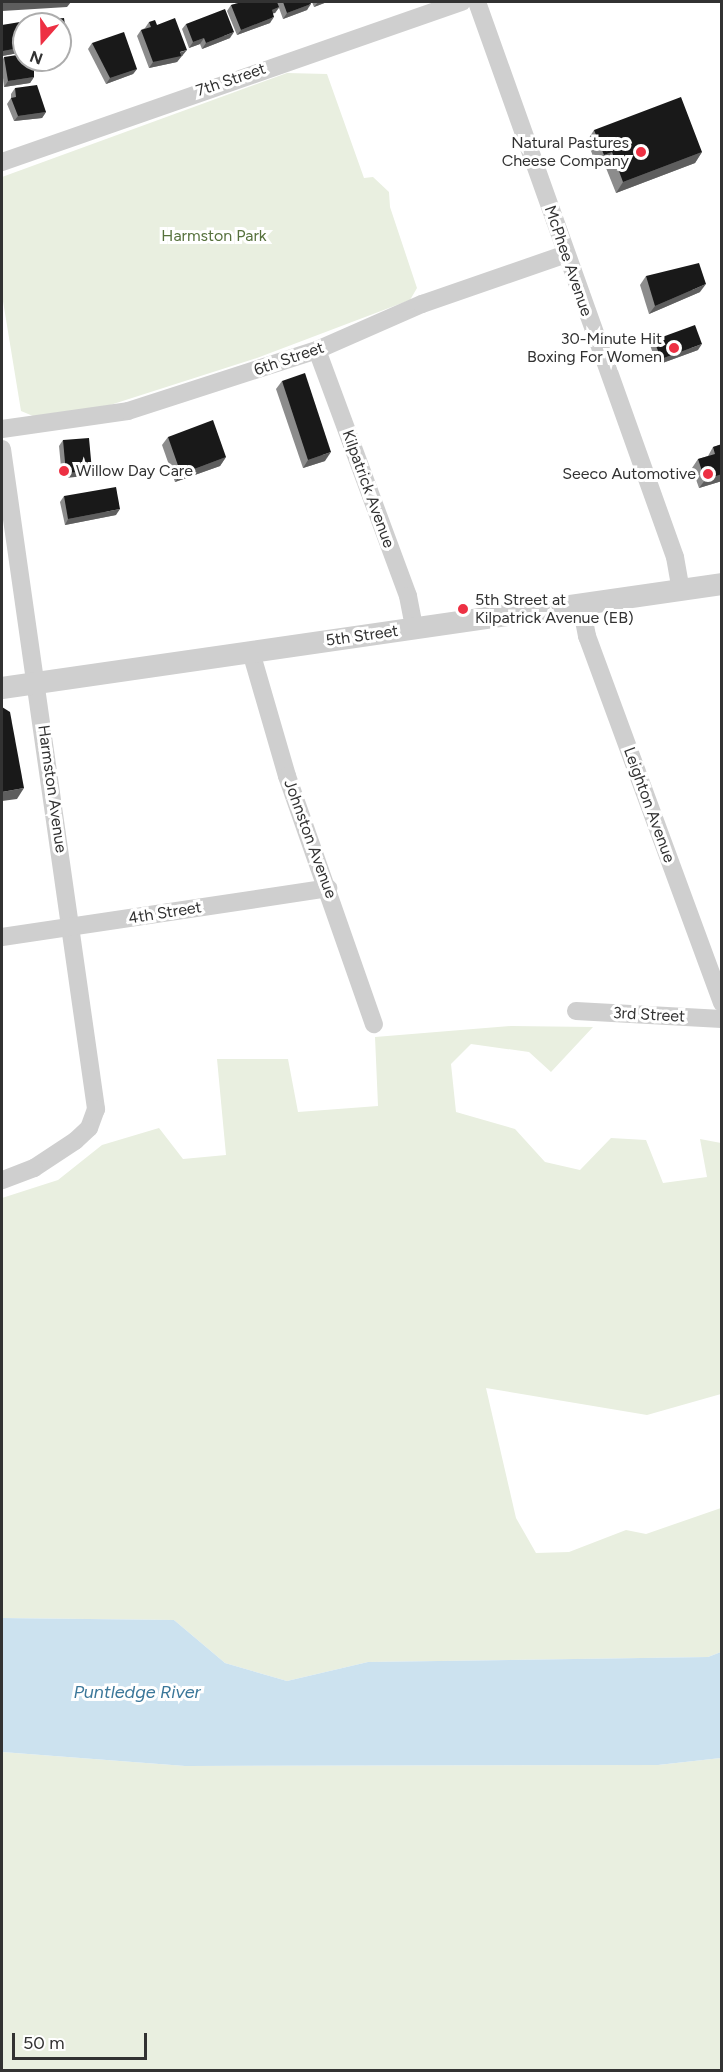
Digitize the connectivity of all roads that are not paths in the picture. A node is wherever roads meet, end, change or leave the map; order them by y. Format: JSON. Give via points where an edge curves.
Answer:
{"nodes":[{"id":1,"x":462,"y":2,"type":"edge"},
{"id":2,"x":477,"y":2,"type":"edge"},
{"id":3,"x":2,"y":162,"type":"edge"},
{"id":4,"x":566,"y":254,"type":"junction"},
{"id":5,"x":317,"y":350,"type":"junction"},
{"id":6,"x":2,"y":429,"type":"edge"},
{"id":7,"x":2,"y":449,"type":"edge"},
{"id":8,"x":722,"y":584,"type":"edge"},
{"id":9,"x":681,"y":590,"type":"junction"},
{"id":10,"x":581,"y":605,"type":"junction"},
{"id":11,"x":414,"y":628,"type":"junction"},
{"id":12,"x":251,"y":652,"type":"junction"},
{"id":13,"x":37,"y":683,"type":"junction"},
{"id":14,"x":2,"y":688,"type":"edge"},
{"id":15,"x":328,"y":888,"type":"junction"},
{"id":16,"x":72,"y":928,"type":"junction"},
{"id":17,"x":2,"y":937,"type":"edge"},
{"id":18,"x":722,"y":1003,"type":"edge"},
{"id":19,"x":576,"y":1011,"type":"dead end"},
{"id":20,"x":722,"y":1019,"type":"edge"},
{"id":21,"x":374,"y":1024,"type":"dead end"},
{"id":22,"x":2,"y":1180,"type":"edge"}],
"edges":[{"from":1,"to":3,"type":"street","name":"7th Street"},
{"from":2,"to":4,"type":"street","name":"McPhee Avenue"},
{"from":4,"to":5,"type":"street","name":"6th Street","via":[[422,304]]},
{"from":4,"to":9,"type":"street","name":"McPhee Avenue","via":[[675,557]]},
{"from":5,"to":6,"type":"street","name":"6th Street","via":[[128,411]]},
{"from":5,"to":11,"type":"street","name":"Kilpatrick Avenue","via":[[408,596]]},
{"from":7,"to":13,"type":"street","name":"Harmston Avenue"},
{"from":8,"to":9,"type":"street","name":"5th Street"},
{"from":9,"to":10,"type":"street","name":"5th Street"},
{"from":10,"to":11,"type":"street","name":"5th Street"},
{"from":10,"to":18,"type":"street","name":"Leighton Avenue","via":[[587,636]]},
{"from":11,"to":12,"type":"street","name":"5th Street"},
{"from":12,"to":13,"type":"street","name":"5th Street"},
{"from":12,"to":15,"type":"street","name":"Johnston Avenue","via":[[287,776]]},
{"from":13,"to":14,"type":"street","name":"5th Street"},
{"from":13,"to":16,"type":"street","name":"Harmston Avenue"},
{"from":15,"to":16,"type":"street","name":"4th Street"},
{"from":15,"to":21,"type":"street","name":"Johnston Avenue"},
{"from":16,"to":17,"type":"street","name":"4th Street"},
{"from":16,"to":22,"type":"street","name":"Harmston Avenue","via":[[96,1109],[89,1128],[53,1157]]},
{"from":19,"to":20,"type":"street","name":"3rd Street"}]}
